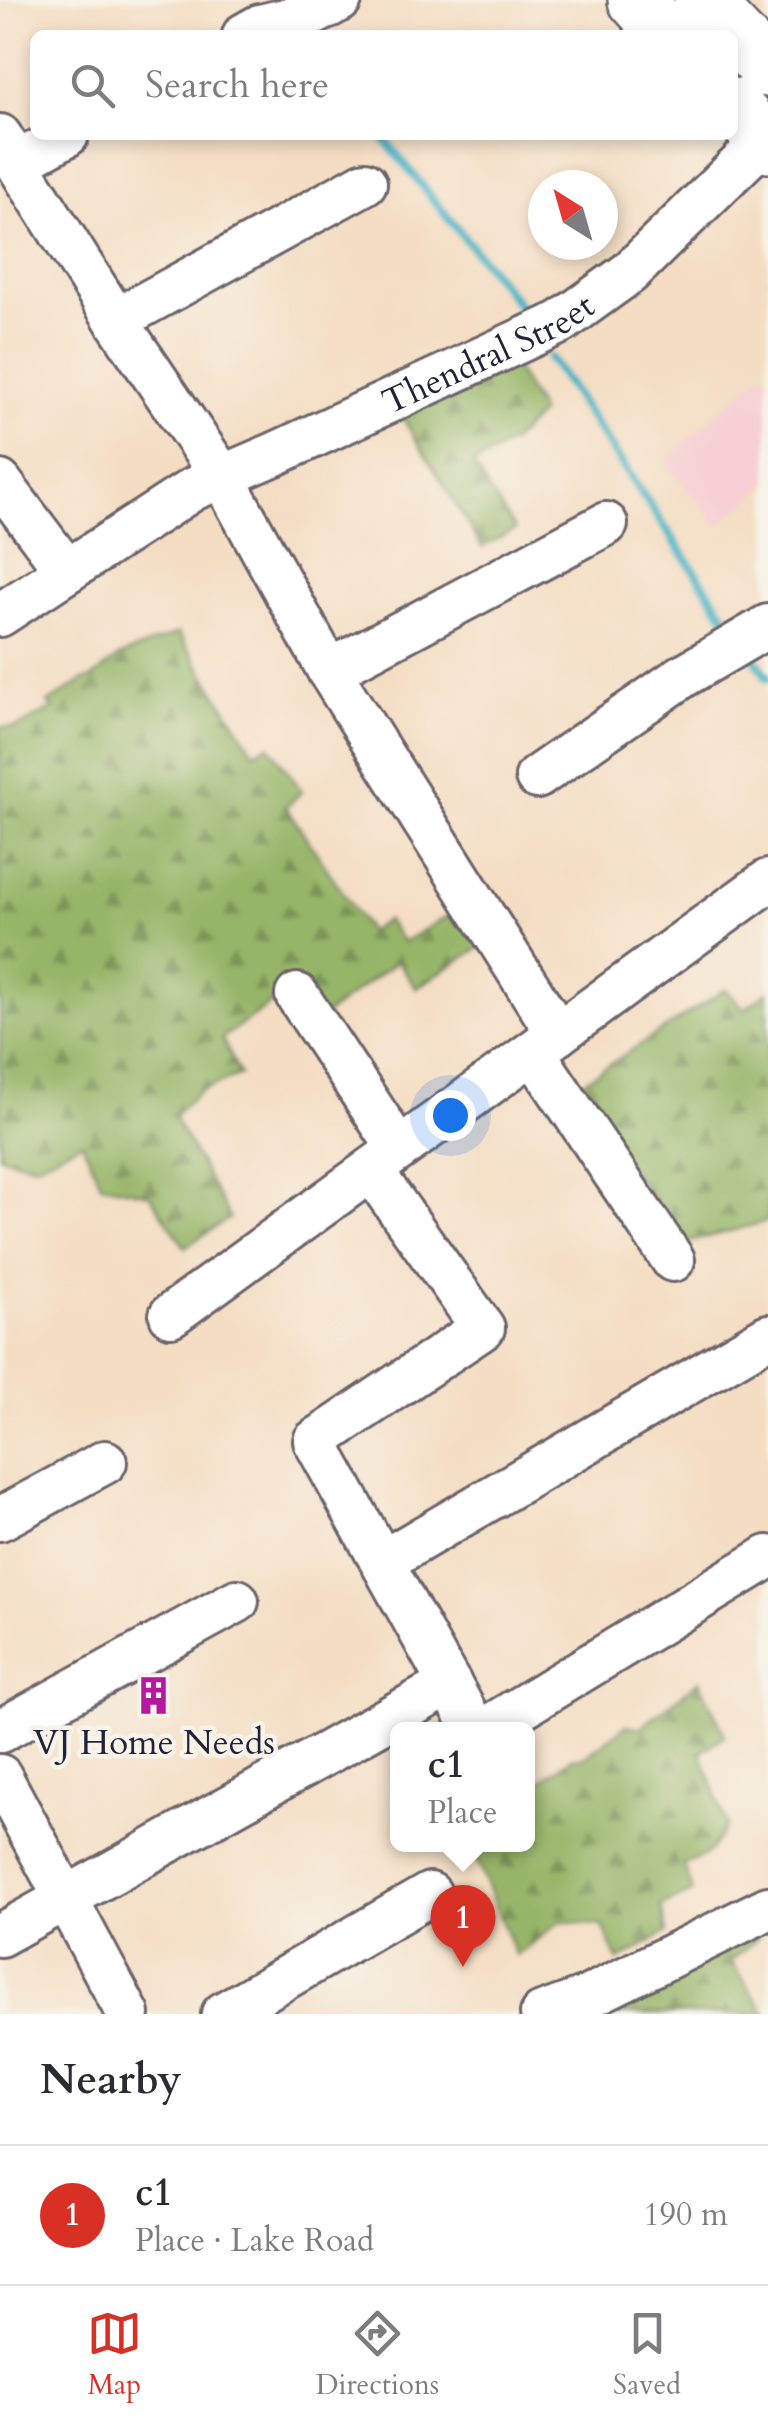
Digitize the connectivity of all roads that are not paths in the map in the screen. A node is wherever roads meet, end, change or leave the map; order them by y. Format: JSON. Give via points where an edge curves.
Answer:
{"nodes":[{"id":1,"x":340,"y":0,"type":"edge"},
{"id":2,"x":636,"y":0,"type":"edge"},
{"id":3,"x":702,"y":0,"type":"edge"},
{"id":4,"x":253,"y":30,"type":"edge"},
{"id":5,"x":663,"y":30,"type":"edge"},
{"id":6,"x":730,"y":30,"type":"edge"},
{"id":7,"x":738,"y":38,"type":"edge"},
{"id":8,"x":768,"y":70,"type":"edge"},
{"id":9,"x":755,"y":130,"type":"edge"},
{"id":10,"x":48,"y":140,"type":"edge"},
{"id":11,"x":9,"y":150,"type":"edge"},
{"id":12,"x":365,"y":184,"type":"dead end"},
{"id":13,"x":116,"y":320,"type":"junction"},
{"id":14,"x":223,"y":478,"type":"junction"},
{"id":15,"x":0,"y":482,"type":"edge"},
{"id":16,"x":606,"y":524,"type":"dead end"},
{"id":17,"x":67,"y":571,"type":"junction"},
{"id":18,"x":0,"y":615,"type":"edge"},
{"id":19,"x":768,"y":626,"type":"edge"},
{"id":20,"x":329,"y":671,"type":"junction"},
{"id":21,"x":538,"y":777,"type":"dead end"},
{"id":22,"x":768,"y":881,"type":"edge"},
{"id":23,"x":297,"y":995,"type":"dead end"},
{"id":24,"x":546,"y":1043,"type":"junction"},
{"id":25,"x":385,"y":1160,"type":"junction"},
{"id":26,"x":673,"y":1260,"type":"dead end"},
{"id":27,"x":170,"y":1315,"type":"dead end"},
{"id":28,"x":768,"y":1336,"type":"edge"},
{"id":29,"x":105,"y":1462,"type":"dead end"},
{"id":30,"x":0,"y":1519,"type":"edge"},
{"id":31,"x":768,"y":1556,"type":"edge"},
{"id":32,"x":382,"y":1562,"type":"junction"},
{"id":33,"x":236,"y":1601,"type":"dead end"},
{"id":34,"x":450,"y":1684,"type":"junction"},
{"id":35,"x":471,"y":1722,"type":"edge"},
{"id":36,"x":497,"y":1722,"type":"edge"},
{"id":37,"x":0,"y":1731,"type":"edge"},
{"id":38,"x":0,"y":1776,"type":"edge"},
{"id":39,"x":430,"y":1894,"type":"dead end"},
{"id":40,"x":66,"y":1898,"type":"junction"},
{"id":41,"x":768,"y":1908,"type":"edge"},
{"id":42,"x":0,"y":1935,"type":"edge"},
{"id":43,"x":128,"y":2014,"type":"edge"},
{"id":44,"x":223,"y":2014,"type":"edge"},
{"id":45,"x":542,"y":2014,"type":"edge"}],
"edges":[{"from":1,"to":4,"type":"street"},
{"from":2,"to":5,"type":"highway"},
{"from":3,"to":6,"type":"highway"},
{"from":7,"to":8,"type":"highway"},
{"from":9,"to":14,"type":"street","name":"Thendral Street","via":[[629,272],[560,322]]},
{"from":10,"to":11,"type":"street"},
{"from":11,"to":13,"type":"street"},
{"from":12,"to":13,"type":"street"},
{"from":13,"to":14,"type":"street"},
{"from":14,"to":17,"type":"street","name":"Thendral Street","via":[[193,489]]},
{"from":14,"to":20,"type":"street"},
{"from":15,"to":17,"type":"street"},
{"from":16,"to":20,"type":"street"},
{"from":17,"to":18,"type":"street","name":"Thendral Street"},
{"from":19,"to":21,"type":"street"},
{"from":20,"to":24,"type":"street"},
{"from":22,"to":24,"type":"street"},
{"from":23,"to":25,"type":"street"},
{"from":24,"to":25,"type":"street"},
{"from":24,"to":26,"type":"street"},
{"from":25,"to":27,"type":"street"},
{"from":25,"to":32,"type":"street","via":[[482,1328],[315,1441]]},
{"from":28,"to":32,"type":"street"},
{"from":29,"to":30,"type":"street"},
{"from":31,"to":36,"type":"street"},
{"from":32,"to":34,"type":"street"},
{"from":33,"to":37,"type":"street"},
{"from":34,"to":35,"type":"street"},
{"from":34,"to":40,"type":"street"},
{"from":38,"to":40,"type":"street"},
{"from":39,"to":44,"type":"street"},
{"from":40,"to":42,"type":"street"},
{"from":40,"to":43,"type":"street"},
{"from":41,"to":45,"type":"street"}]}
